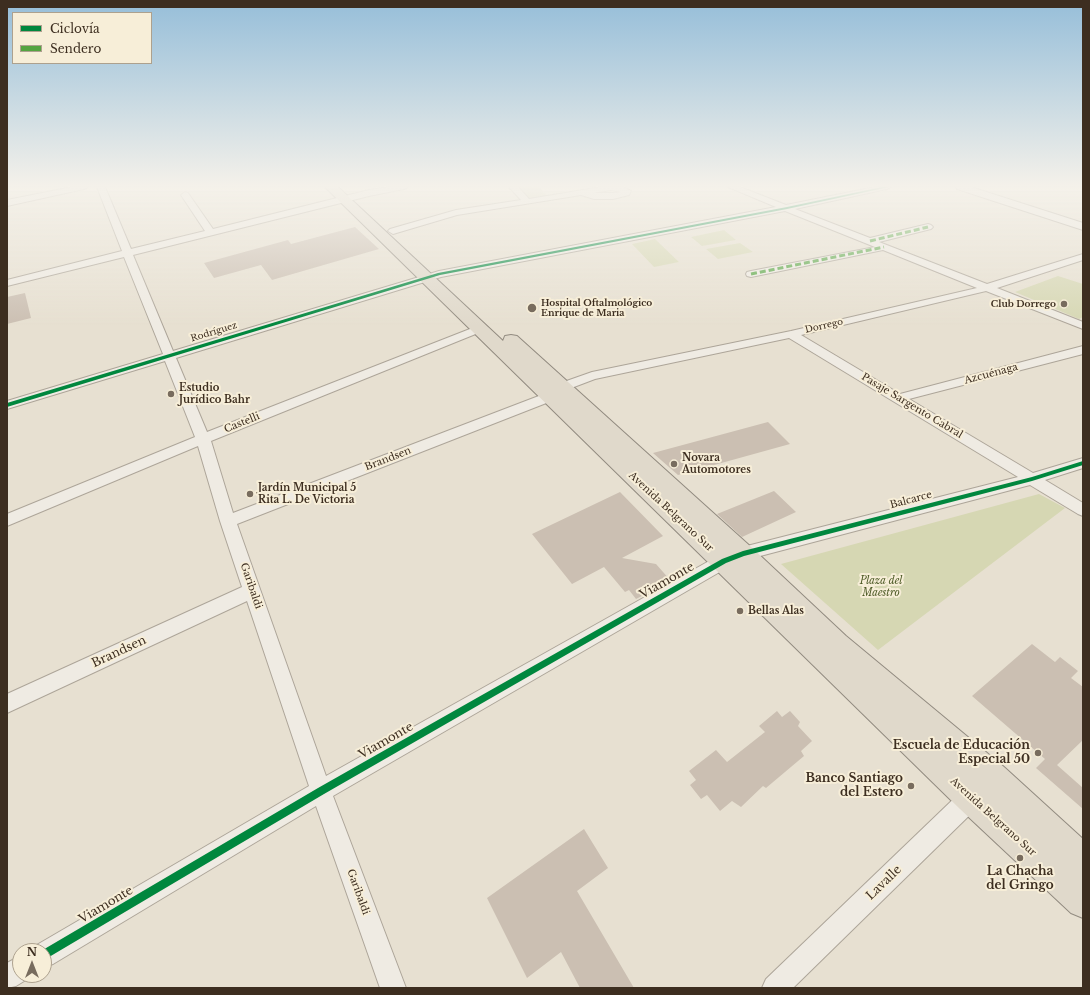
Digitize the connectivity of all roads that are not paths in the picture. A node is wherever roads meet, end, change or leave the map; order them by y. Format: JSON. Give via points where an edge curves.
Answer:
{"nodes":[{"id":1,"x":119,"y":233,"type":"edge"},
{"id":2,"x":204,"y":233,"type":"edge"},
{"id":3,"x":389,"y":233,"type":"edge"},
{"id":4,"x":396,"y":233,"type":"edge"},
{"id":5,"x":655,"y":233,"type":"edge"},
{"id":6,"x":851,"y":233,"type":"edge"},
{"id":7,"x":901,"y":233,"type":"edge"},
{"id":8,"x":870,"y":241,"type":"junction"},
{"id":9,"x":884,"y":247,"type":"junction"},
{"id":10,"x":127,"y":253,"type":"junction"},
{"id":11,"x":1083,"y":257,"type":"edge"},
{"id":12,"x":751,"y":274,"type":"dead end"},
{"id":13,"x":433,"y":276,"type":"junction"},
{"id":14,"x":7,"y":283,"type":"edge"},
{"id":15,"x":988,"y":288,"type":"junction"},
{"id":16,"x":1083,"y":326,"type":"edge"},
{"id":17,"x":479,"y":329,"type":"junction"},
{"id":18,"x":791,"y":334,"type":"junction"},
{"id":19,"x":1083,"y":350,"type":"edge"},
{"id":20,"x":169,"y":354,"type":"junction"},
{"id":21,"x":556,"y":392,"type":"junction"},
{"id":22,"x":900,"y":398,"type":"junction"},
{"id":23,"x":7,"y":405,"type":"edge"},
{"id":24,"x":203,"y":438,"type":"junction"},
{"id":25,"x":1083,"y":463,"type":"edge"},
{"id":26,"x":1032,"y":478,"type":"junction"},
{"id":27,"x":1083,"y":510,"type":"edge"},
{"id":28,"x":7,"y":520,"type":"edge"},
{"id":29,"x":228,"y":521,"type":"junction"},
{"id":30,"x":733,"y":558,"type":"junction"},
{"id":31,"x":252,"y":590,"type":"junction"},
{"id":32,"x":7,"y":704,"type":"edge"},
{"id":33,"x":982,"y":788,"type":"junction"},
{"id":34,"x":321,"y":790,"type":"junction"},
{"id":35,"x":1083,"y":862,"type":"edge"},
{"id":36,"x":1083,"y":901,"type":"edge"},
{"id":37,"x":52,"y":950,"type":"edge"},
{"id":38,"x":393,"y":988,"type":"edge"},
{"id":39,"x":775,"y":988,"type":"edge"}],
"edges":[{"from":1,"to":10,"type":"street","name":"Garibaldi"},
{"from":2,"to":10,"type":"street"},
{"from":3,"to":13,"type":"highway","name":"Avenida Belgrano Sur"},
{"from":4,"to":13,"type":"highway","name":"Avenida Belgrano Sur"},
{"from":5,"to":13,"type":"street","name":"Rodríguez"},
{"from":6,"to":8,"type":"street"},
{"from":7,"to":8,"type":"street"},
{"from":8,"to":9,"type":"street"},
{"from":9,"to":12,"type":"street"},
{"from":9,"to":15,"type":"street"},
{"from":10,"to":14,"type":"street"},
{"from":10,"to":20,"type":"street","name":"Garibaldi"},
{"from":11,"to":15,"type":"street","name":"Dorrego"},
{"from":13,"to":17,"type":"highway","name":"Avenida Belgrano Sur"},
{"from":13,"to":20,"type":"street","name":"Rodríguez"},
{"from":13,"to":21,"type":"highway","name":"Avenida Belgrano Sur"},
{"from":15,"to":16,"type":"street"},
{"from":15,"to":18,"type":"street","name":"Dorrego"},
{"from":17,"to":21,"type":"highway","name":"Avenida Belgrano Sur"},
{"from":17,"to":24,"type":"street","name":"Castelli"},
{"from":18,"to":21,"type":"street","name":"Dorrego","via":[[592,376]]},
{"from":18,"to":22,"type":"street","name":"Pasaje Sargento Cabral"},
{"from":19,"to":22,"type":"street","name":"Azcuénaga"},
{"from":20,"to":23,"type":"street","name":"Rodríguez"},
{"from":20,"to":24,"type":"street","name":"Garibaldi"},
{"from":21,"to":29,"type":"street","name":"Brandsen"},
{"from":21,"to":30,"type":"highway","name":"Avenida Belgrano Sur"},
{"from":22,"to":26,"type":"street","name":"Pasaje Sargento Cabral"},
{"from":24,"to":28,"type":"street","name":"Castelli"},
{"from":24,"to":29,"type":"street","name":"Garibaldi"},
{"from":25,"to":26,"type":"street","name":"Balcarce"},
{"from":26,"to":27,"type":"street","name":"Pasaje Sargento Cabral"},
{"from":26,"to":30,"type":"street","name":"Balcarce"},
{"from":29,"to":31,"type":"street","name":"Garibaldi"},
{"from":30,"to":33,"type":"highway","name":"Avenida Belgrano Sur"},
{"from":30,"to":34,"type":"street","name":"Viamonte"},
{"from":31,"to":32,"type":"street","name":"Brandsen"},
{"from":31,"to":34,"type":"street","name":"Garibaldi"},
{"from":33,"to":35,"type":"highway","name":"Avenida Belgrano Sur"},
{"from":33,"to":36,"type":"highway","name":"Avenida Belgrano Sur"},
{"from":33,"to":39,"type":"street","name":"Lavalle"},
{"from":34,"to":37,"type":"street","name":"Viamonte"},
{"from":34,"to":38,"type":"street","name":"Garibaldi"}]}
